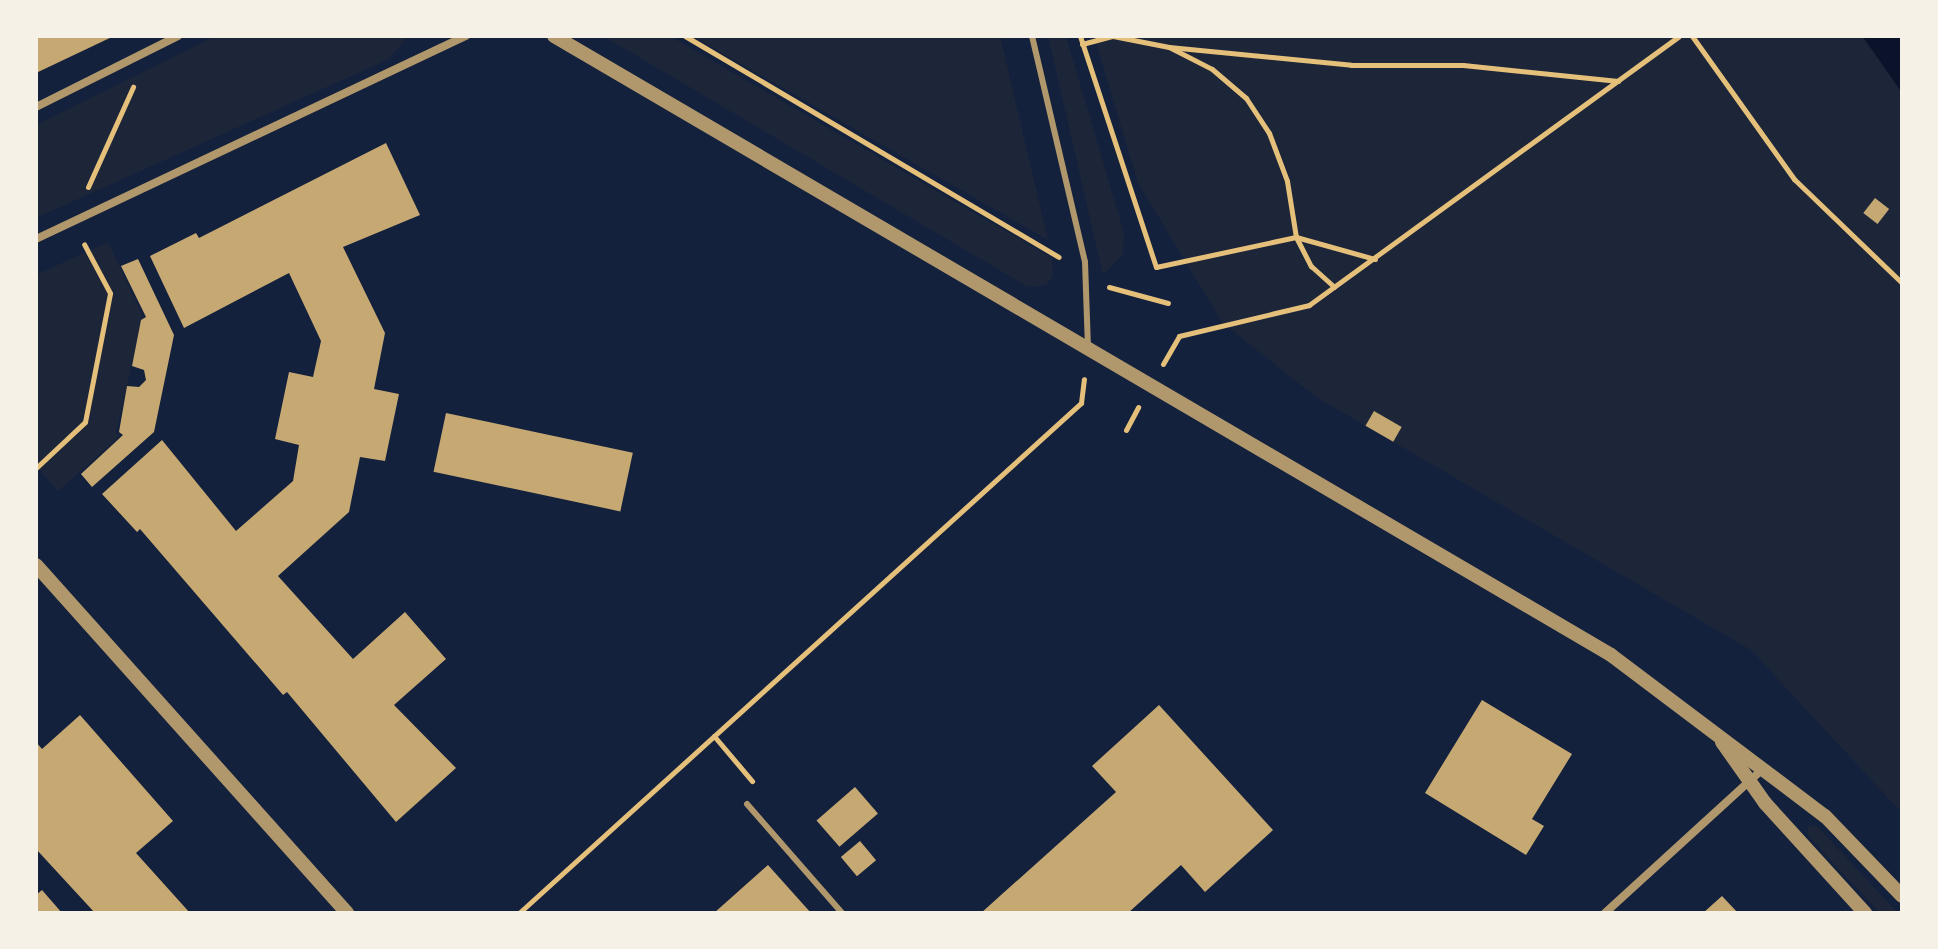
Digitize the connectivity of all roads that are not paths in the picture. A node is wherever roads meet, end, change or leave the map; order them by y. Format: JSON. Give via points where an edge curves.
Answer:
{"nodes":[{"id":1,"x":178,"y":36,"type":"edge"},
{"id":2,"x":466,"y":36,"type":"edge"},
{"id":3,"x":554,"y":36,"type":"edge"},
{"id":4,"x":1032,"y":36,"type":"edge"},
{"id":5,"x":36,"y":107,"type":"edge"},
{"id":6,"x":36,"y":239,"type":"edge"},
{"id":7,"x":1088,"y":346,"type":"junction"},
{"id":8,"x":36,"y":565,"type":"edge"},
{"id":9,"x":1712,"y":728,"type":"junction"},
{"id":10,"x":1764,"y":768,"type":"junction"},
{"id":11,"x":1749,"y":781,"type":"junction"},
{"id":12,"x":747,"y":804,"type":"road end"},
{"id":13,"x":1902,"y":896,"type":"edge"},
{"id":14,"x":347,"y":913,"type":"edge"},
{"id":15,"x":842,"y":913,"type":"edge"},
{"id":16,"x":1605,"y":913,"type":"edge"},
{"id":17,"x":1865,"y":913,"type":"edge"}],
"edges":[{"from":1,"to":5,"type":"street"},
{"from":2,"to":6,"type":"street"},
{"from":3,"to":7,"type":"street"},
{"from":4,"to":7,"type":"lane","via":[[1086,273]]},
{"from":7,"to":9,"type":"street","via":[[1611,655]]},
{"from":8,"to":14,"type":"street"},
{"from":9,"to":10,"type":"street"},
{"from":9,"to":11,"type":"street"},
{"from":10,"to":11,"type":"street"},
{"from":10,"to":13,"type":"street","via":[[1825,816]]},
{"from":11,"to":16,"type":"street"},
{"from":11,"to":17,"type":"street"},
{"from":12,"to":15,"type":"lane"}]}
